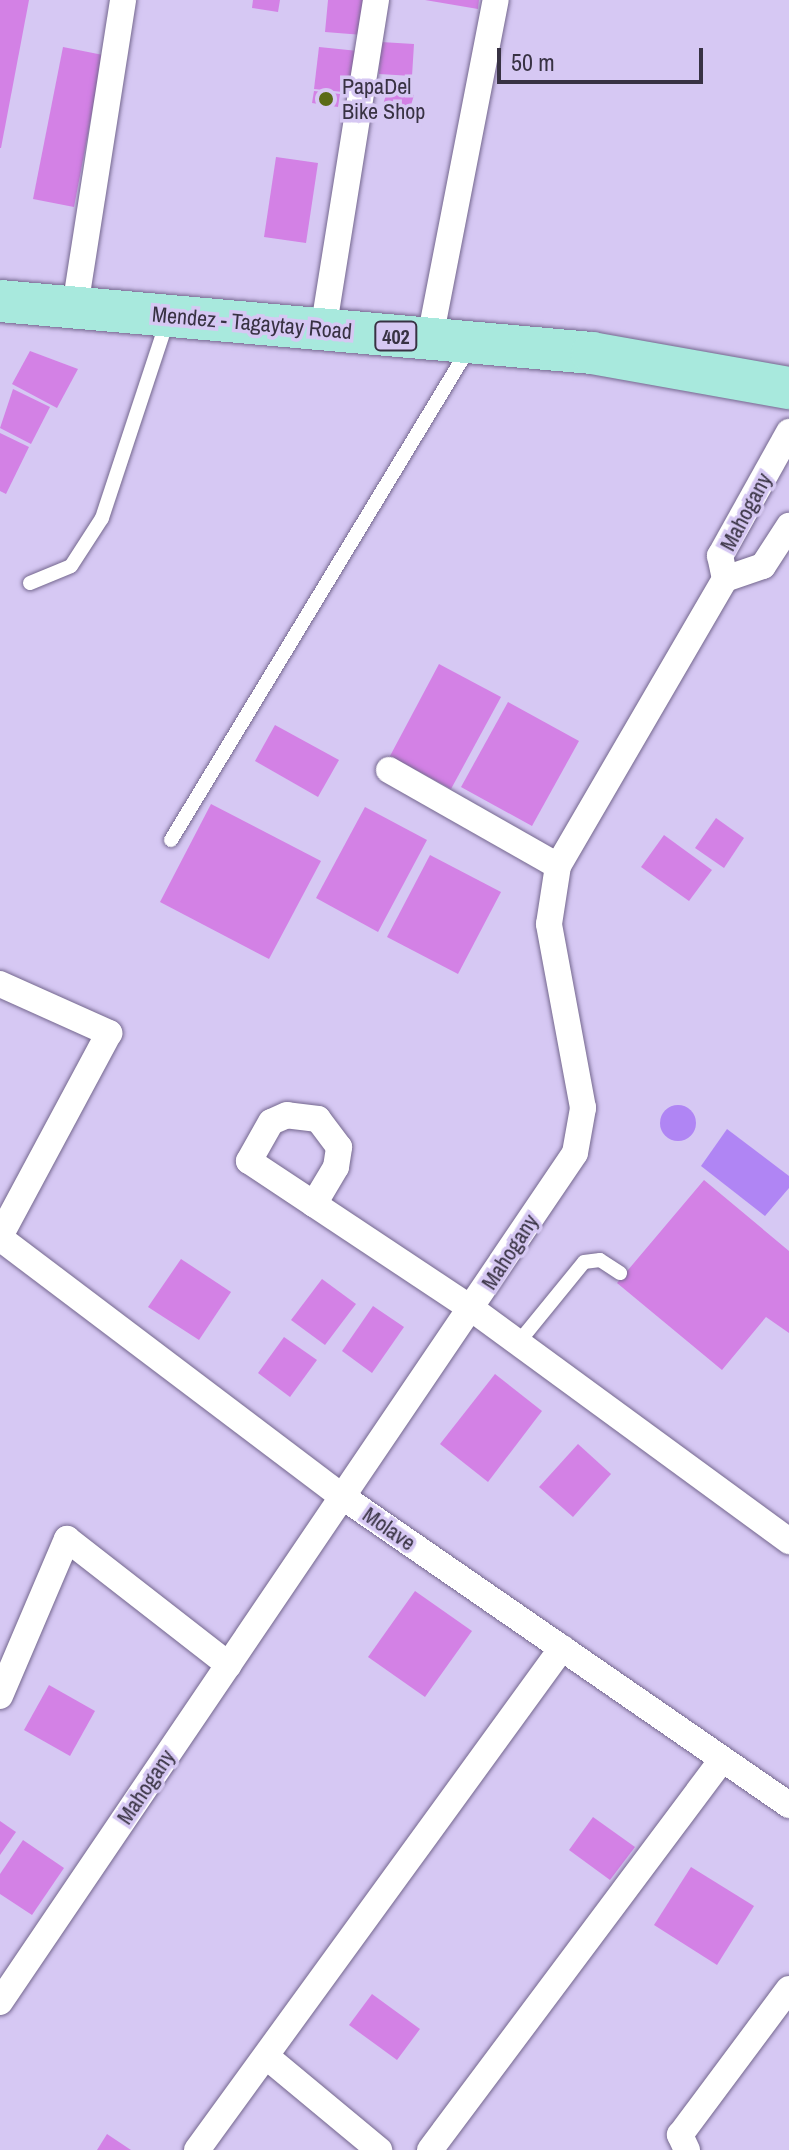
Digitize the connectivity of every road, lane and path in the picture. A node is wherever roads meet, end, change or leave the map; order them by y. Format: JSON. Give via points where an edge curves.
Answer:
{"nodes":[{"id":1,"x":123,"y":0,"type":"edge"},
{"id":2,"x":376,"y":0,"type":"edge"},
{"id":3,"x":496,"y":0,"type":"edge"},
{"id":4,"x":0,"y":301,"type":"edge"},
{"id":5,"x":75,"y":307,"type":"junction"},
{"id":6,"x":169,"y":314,"type":"junction"},
{"id":7,"x":323,"y":331,"type":"junction"},
{"id":8,"x":430,"y":338,"type":"junction"},
{"id":9,"x":473,"y":341,"type":"junction"},
{"id":10,"x":789,"y":388,"type":"edge"},
{"id":11,"x":789,"y":432,"type":"edge"},
{"id":12,"x":780,"y":470,"type":"edge"},
{"id":13,"x":789,"y":526,"type":"edge"},
{"id":14,"x":725,"y":579,"type":"junction"},
{"id":15,"x":30,"y":583,"type":"dead end"},
{"id":16,"x":389,"y":770,"type":"dead end"},
{"id":17,"x":171,"y":840,"type":"dead end"},
{"id":18,"x":558,"y":866,"type":"junction"},
{"id":19,"x":0,"y":984,"type":"edge"},
{"id":20,"x":314,"y":1204,"type":"dead end"},
{"id":21,"x":0,"y":1237,"type":"edge"},
{"id":22,"x":620,"y":1273,"type":"dead end"},
{"id":23,"x":472,"y":1309,"type":"junction"},
{"id":24,"x":518,"y":1343,"type":"junction"},
{"id":25,"x":343,"y":1497,"type":"junction"},
{"id":26,"x":789,"y":1541,"type":"edge"},
{"id":27,"x":562,"y":1648,"type":"junction"},
{"id":28,"x":229,"y":1665,"type":"junction"},
{"id":29,"x":0,"y":1696,"type":"edge"},
{"id":30,"x":722,"y":1759,"type":"junction"},
{"id":31,"x":789,"y":1805,"type":"edge"},
{"id":32,"x":787,"y":1996,"type":"edge"},
{"id":33,"x":0,"y":2002,"type":"edge"},
{"id":34,"x":267,"y":2057,"type":"junction"},
{"id":35,"x":197,"y":2150,"type":"edge"},
{"id":36,"x":379,"y":2150,"type":"edge"},
{"id":37,"x":430,"y":2150,"type":"edge"},
{"id":38,"x":687,"y":2150,"type":"edge"}],
"edges":[{"from":1,"to":5,"type":"street"},
{"from":2,"to":7,"type":"street"},
{"from":3,"to":8,"type":"street"},
{"from":4,"to":5,"type":"main road","name":"Mendez - Tagaytay Road","number":"402"},
{"from":5,"to":6,"type":"main road","name":"Mendez - Tagaytay Road","number":"402"},
{"from":6,"to":7,"type":"main road","name":"Mendez - Tagaytay Road","number":"402"},
{"from":6,"to":15,"type":"lane","via":[[102,518],[71,566]]},
{"from":7,"to":8,"type":"main road","name":"Mendez - Tagaytay Road","number":"402"},
{"from":8,"to":9,"type":"main road","name":"Mendez - Tagaytay Road","number":"402"},
{"from":9,"to":10,"type":"main road","name":"Mendez - Tagaytay Road","number":"402","via":[[671,363]]},
{"from":9,"to":17,"type":"lane"},
{"from":11,"to":12,"type":"street","name":"Mahogany"},
{"from":12,"to":14,"type":"street","name":"Mahogany","via":[[720,556]]},
{"from":13,"to":14,"type":"street","via":[[763,566]]},
{"from":14,"to":18,"type":"street","name":"Mahogany"},
{"from":16,"to":18,"type":"street"},
{"from":18,"to":23,"type":"street","name":"Mahogany","via":[[549,924],[583,1108],[575,1153]]},
{"from":19,"to":21,"type":"street","via":[[109,1033]]},
{"from":20,"to":23,"type":"street"},
{"from":21,"to":25,"type":"street","name":"Molave"},
{"from":22,"to":24,"type":"lane","via":[[600,1260],[584,1262]]},
{"from":23,"to":24,"type":"street"},
{"from":23,"to":25,"type":"street","name":"Mahogany"},
{"from":24,"to":26,"type":"street"},
{"from":25,"to":27,"type":"street","name":"Molave"},
{"from":25,"to":28,"type":"street","name":"Mahogany"},
{"from":27,"to":30,"type":"street","name":"Molave"},
{"from":27,"to":34,"type":"street"},
{"from":28,"to":29,"type":"street","via":[[67,1539]]},
{"from":28,"to":33,"type":"street","name":"Mahogany"},
{"from":30,"to":31,"type":"street","name":"Molave"},
{"from":30,"to":37,"type":"street"},
{"from":32,"to":38,"type":"street","via":[[680,2135]]},
{"from":34,"to":35,"type":"street"},
{"from":34,"to":36,"type":"street"}]}
